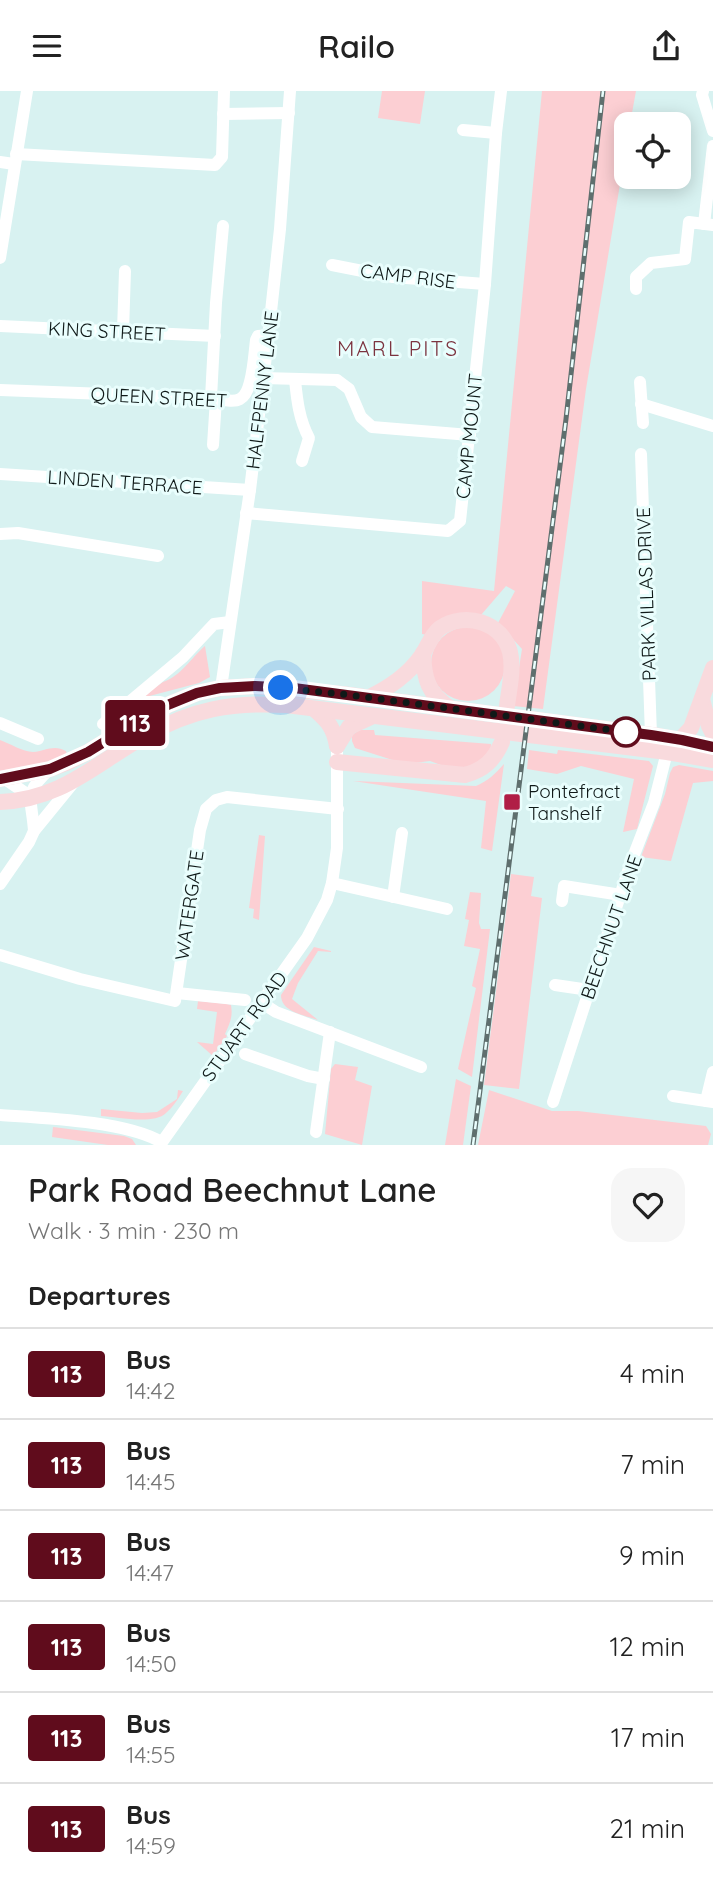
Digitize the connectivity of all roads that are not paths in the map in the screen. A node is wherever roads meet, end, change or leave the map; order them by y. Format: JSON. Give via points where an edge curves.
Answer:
{"nodes":[{"id":1,"x":27,"y":91,"type":"edge"},
{"id":2,"x":224,"y":91,"type":"edge"},
{"id":3,"x":290,"y":91,"type":"edge"},
{"id":4,"x":501,"y":91,"type":"edge"},
{"id":5,"x":703,"y":91,"type":"edge"},
{"id":6,"x":289,"y":113,"type":"junction"},
{"id":7,"x":223,"y":114,"type":"junction"},
{"id":8,"x":464,"y":130,"type":"dead end"},
{"id":9,"x":713,"y":131,"type":"edge"},
{"id":10,"x":496,"y":133,"type":"junction"},
{"id":11,"x":713,"y":146,"type":"edge"},
{"id":12,"x":15,"y":159,"type":"junction"},
{"id":13,"x":0,"y":162,"type":"edge"},
{"id":14,"x":708,"y":225,"type":"edge"},
{"id":15,"x":223,"y":226,"type":"dead end"},
{"id":16,"x":0,"y":258,"type":"edge"},
{"id":17,"x":332,"y":265,"type":"dead end"},
{"id":18,"x":125,"y":271,"type":"dead end"},
{"id":19,"x":485,"y":284,"type":"junction"},
{"id":20,"x":636,"y":289,"type":"dead end"},
{"id":21,"x":0,"y":326,"type":"edge"},
{"id":22,"x":123,"y":331,"type":"junction"},
{"id":23,"x":269,"y":335,"type":"junction"},
{"id":24,"x":215,"y":336,"type":"junction"},
{"id":25,"x":263,"y":378,"type":"junction"},
{"id":26,"x":295,"y":380,"type":"junction"},
{"id":27,"x":640,"y":382,"type":"dead end"},
{"id":28,"x":0,"y":390,"type":"edge"},
{"id":29,"x":214,"y":399,"type":"junction"},
{"id":30,"x":642,"y":404,"type":"junction"},
{"id":31,"x":643,"y":423,"type":"dead end"},
{"id":32,"x":713,"y":426,"type":"edge"},
{"id":33,"x":470,"y":435,"type":"junction"},
{"id":34,"x":214,"y":445,"type":"dead end"},
{"id":35,"x":641,"y":454,"type":"dead end"},
{"id":36,"x":302,"y":461,"type":"dead end"},
{"id":37,"x":0,"y":474,"type":"edge"},
{"id":38,"x":250,"y":490,"type":"junction"},
{"id":39,"x":246,"y":513,"type":"junction"},
{"id":40,"x":0,"y":534,"type":"edge"},
{"id":41,"x":158,"y":556,"type":"dead end"},
{"id":42,"x":230,"y":622,"type":"junction"},
{"id":43,"x":423,"y":653,"type":"junction"},
{"id":44,"x":713,"y":668,"type":"edge"},
{"id":45,"x":220,"y":688,"type":"junction"},
{"id":46,"x":368,"y":698,"type":"junction"},
{"id":47,"x":240,"y":704,"type":"junction"},
{"id":48,"x":700,"y":704,"type":"junction"},
{"id":49,"x":508,"y":706,"type":"dead end"},
{"id":50,"x":314,"y":709,"type":"junction"},
{"id":51,"x":451,"y":709,"type":"junction"},
{"id":52,"x":206,"y":710,"type":"junction"},
{"id":53,"x":373,"y":717,"type":"junction"},
{"id":54,"x":479,"y":721,"type":"junction"},
{"id":55,"x":0,"y":723,"type":"edge"},
{"id":56,"x":103,"y":724,"type":"dead end"},
{"id":57,"x":565,"y":732,"type":"junction"},
{"id":58,"x":713,"y":734,"type":"edge"},
{"id":59,"x":655,"y":736,"type":"junction"},
{"id":60,"x":38,"y":739,"type":"dead end"},
{"id":61,"x":682,"y":740,"type":"junction"},
{"id":62,"x":502,"y":743,"type":"dead end"},
{"id":63,"x":337,"y":746,"type":"junction"},
{"id":64,"x":713,"y":747,"type":"edge"},
{"id":65,"x":667,"y":752,"type":"junction"},
{"id":66,"x":713,"y":759,"type":"edge"},
{"id":67,"x":337,"y":762,"type":"junction"},
{"id":68,"x":50,"y":769,"type":"junction"},
{"id":69,"x":3,"y":779,"type":"edge"},
{"id":70,"x":77,"y":779,"type":"junction"},
{"id":71,"x":29,"y":799,"type":"junction"},
{"id":72,"x":0,"y":802,"type":"edge"},
{"id":73,"x":338,"y":809,"type":"junction"},
{"id":74,"x":34,"y":831,"type":"junction"},
{"id":75,"x":402,"y":833,"type":"dead end"},
{"id":76,"x":3,"y":875,"type":"edge"},
{"id":77,"x":332,"y":883,"type":"junction"},
{"id":78,"x":621,"y":895,"type":"junction"},
{"id":79,"x":393,"y":897,"type":"junction"},
{"id":80,"x":562,"y":901,"type":"dead end"},
{"id":81,"x":447,"y":909,"type":"dead end"},
{"id":82,"x":0,"y":955,"type":"edge"},
{"id":83,"x":555,"y":985,"type":"dead end"},
{"id":84,"x":589,"y":990,"type":"junction"},
{"id":85,"x":176,"y":997,"type":"junction"},
{"id":86,"x":239,"y":1002,"type":"dead end"},
{"id":87,"x":262,"y":1003,"type":"junction"},
{"id":88,"x":330,"y":1033,"type":"junction"},
{"id":89,"x":245,"y":1054,"type":"dead end"},
{"id":90,"x":421,"y":1067,"type":"dead end"},
{"id":91,"x":713,"y":1072,"type":"edge"},
{"id":92,"x":324,"y":1079,"type":"junction"},
{"id":93,"x":673,"y":1096,"type":"dead end"},
{"id":94,"x":552,"y":1102,"type":"dead end"},
{"id":95,"x":710,"y":1102,"type":"edge"},
{"id":96,"x":0,"y":1115,"type":"edge"},
{"id":97,"x":316,"y":1132,"type":"dead end"},
{"id":98,"x":161,"y":1144,"type":"edge"}],
"edges":[{"from":1,"to":12,"type":"street"},
{"from":2,"to":7,"type":"street"},
{"from":3,"to":6,"type":"street","name":"HALFPENNY LANE"},
{"from":4,"to":10,"type":"street","name":"CAMP MOUNT"},
{"from":5,"to":9,"type":"street"},
{"from":6,"to":7,"type":"street"},
{"from":6,"to":23,"type":"street","name":"HALFPENNY LANE"},
{"from":7,"to":12,"type":"street","via":[[222,157],[215,165]]},
{"from":8,"to":10,"type":"street"},
{"from":10,"to":19,"type":"street","name":"CAMP MOUNT"},
{"from":11,"to":14,"type":"street"},
{"from":12,"to":13,"type":"street"},
{"from":12,"to":16,"type":"street"},
{"from":14,"to":20,"type":"street","via":[[689,222],[685,259],[651,263],[636,277]]},
{"from":15,"to":24,"type":"street"},
{"from":17,"to":19,"type":"street","name":"CAMP RISE","via":[[393,277]]},
{"from":18,"to":22,"type":"street"},
{"from":19,"to":33,"type":"street","name":"CAMP MOUNT"},
{"from":21,"to":22,"type":"street","name":"KING STREET"},
{"from":22,"to":24,"type":"street","name":"KING STREET"},
{"from":23,"to":25,"type":"street","name":"HALFPENNY LANE"},
{"from":23,"to":29,"type":"street","name":"QUEEN STREET","via":[[256,340],[244,397],[237,401]]},
{"from":24,"to":29,"type":"street"},
{"from":25,"to":26,"type":"street"},
{"from":25,"to":38,"type":"street","name":"HALFPENNY LANE"},
{"from":26,"to":33,"type":"street","via":[[337,380],[349,389],[361,417],[372,427]]},
{"from":26,"to":36,"type":"street","via":[[309,438]]},
{"from":27,"to":30,"type":"street"},
{"from":28,"to":29,"type":"street","name":"QUEEN STREET"},
{"from":29,"to":34,"type":"street"},
{"from":30,"to":31,"type":"street"},
{"from":30,"to":32,"type":"street"},
{"from":33,"to":39,"type":"street","name":"CAMP MOUNT","via":[[460,521],[448,531]]},
{"from":35,"to":59,"type":"street","name":"PARK VILLAS DRIVE"},
{"from":37,"to":38,"type":"street","name":"LINDEN TERRACE"},
{"from":38,"to":39,"type":"street","name":"HALFPENNY LANE"},
{"from":39,"to":42,"type":"street","name":"HALFPENNY LANE"},
{"from":40,"to":41,"type":"street"},
{"from":42,"to":45,"type":"street","name":"HALFPENNY LANE"},
{"from":42,"to":56,"type":"street","via":[[214,624],[183,657]]},
{"from":43,"to":46,"type":"main road","via":[[406,675]]},
{"from":43,"to":49,"type":"main road","via":[[435,633],[453,622],[474,620],[491,627],[506,642],[511,656]]},
{"from":43,"to":51,"type":"main road","via":[[429,689]]},
{"from":44,"to":48,"type":"main road"},
{"from":45,"to":46,"type":"main road","via":[[294,688]]},
{"from":45,"to":47,"type":"main road"},
{"from":45,"to":52,"type":"main road"},
{"from":45,"to":68,"type":"main road","via":[[160,708],[88,752]]},
{"from":46,"to":51,"type":"main road"},
{"from":47,"to":50,"type":"main road"},
{"from":47,"to":52,"type":"main road"},
{"from":48,"to":58,"type":"main road"},
{"from":48,"to":59,"type":"main road","via":[[677,731]]},
{"from":48,"to":61,"type":"main road"},
{"from":50,"to":53,"type":"main road"},
{"from":50,"to":63,"type":"main road","via":[[331,725]]},
{"from":51,"to":54,"type":"main road"},
{"from":52,"to":70,"type":"main road","via":[[146,735]]},
{"from":53,"to":54,"type":"main road","via":[[446,725]]},
{"from":53,"to":63,"type":"main road","via":[[349,727]]},
{"from":54,"to":57,"type":"main road"},
{"from":55,"to":60,"type":"street"},
{"from":57,"to":59,"type":"main road"},
{"from":57,"to":65,"type":"main road"},
{"from":59,"to":61,"type":"main road"},
{"from":61,"to":64,"type":"main road"},
{"from":61,"to":65,"type":"main road"},
{"from":62,"to":67,"type":"main road","via":[[488,764],[465,775]]},
{"from":63,"to":67,"type":"street","name":"STUART ROAD"},
{"from":65,"to":66,"type":"main road"},
{"from":65,"to":78,"type":"street","name":"BEECHNUT LANE"},
{"from":67,"to":73,"type":"street","name":"STUART ROAD"},
{"from":68,"to":69,"type":"main road"},
{"from":68,"to":71,"type":"street"},
{"from":69,"to":71,"type":"street"},
{"from":70,"to":71,"type":"main road"},
{"from":70,"to":74,"type":"street"},
{"from":71,"to":72,"type":"main road"},
{"from":71,"to":74,"type":"street"},
{"from":73,"to":77,"type":"street","name":"STUART ROAD"},
{"from":73,"to":85,"type":"street","name":"WATERGATE","via":[[236,797],[216,800],[206,809]]},
{"from":74,"to":76,"type":"street"},
{"from":75,"to":79,"type":"street"},
{"from":77,"to":79,"type":"street"},
{"from":77,"to":87,"type":"street","name":"STUART ROAD","via":[[316,923]]},
{"from":78,"to":80,"type":"street","via":[[564,886]]},
{"from":78,"to":84,"type":"street","name":"BEECHNUT LANE"},
{"from":79,"to":81,"type":"street"},
{"from":82,"to":85,"type":"street","via":[[80,979]]},
{"from":83,"to":84,"type":"street"},
{"from":84,"to":94,"type":"street","name":"BEECHNUT LANE"},
{"from":85,"to":86,"type":"street"},
{"from":87,"to":88,"type":"street"},
{"from":87,"to":98,"type":"street","name":"STUART ROAD"},
{"from":88,"to":90,"type":"street"},
{"from":88,"to":92,"type":"street"},
{"from":89,"to":92,"type":"street"},
{"from":91,"to":95,"type":"street"},
{"from":92,"to":97,"type":"street"},
{"from":93,"to":95,"type":"street"},
{"from":96,"to":98,"type":"street","name":"STUART ROAD","via":[[143,1132]]}]}
